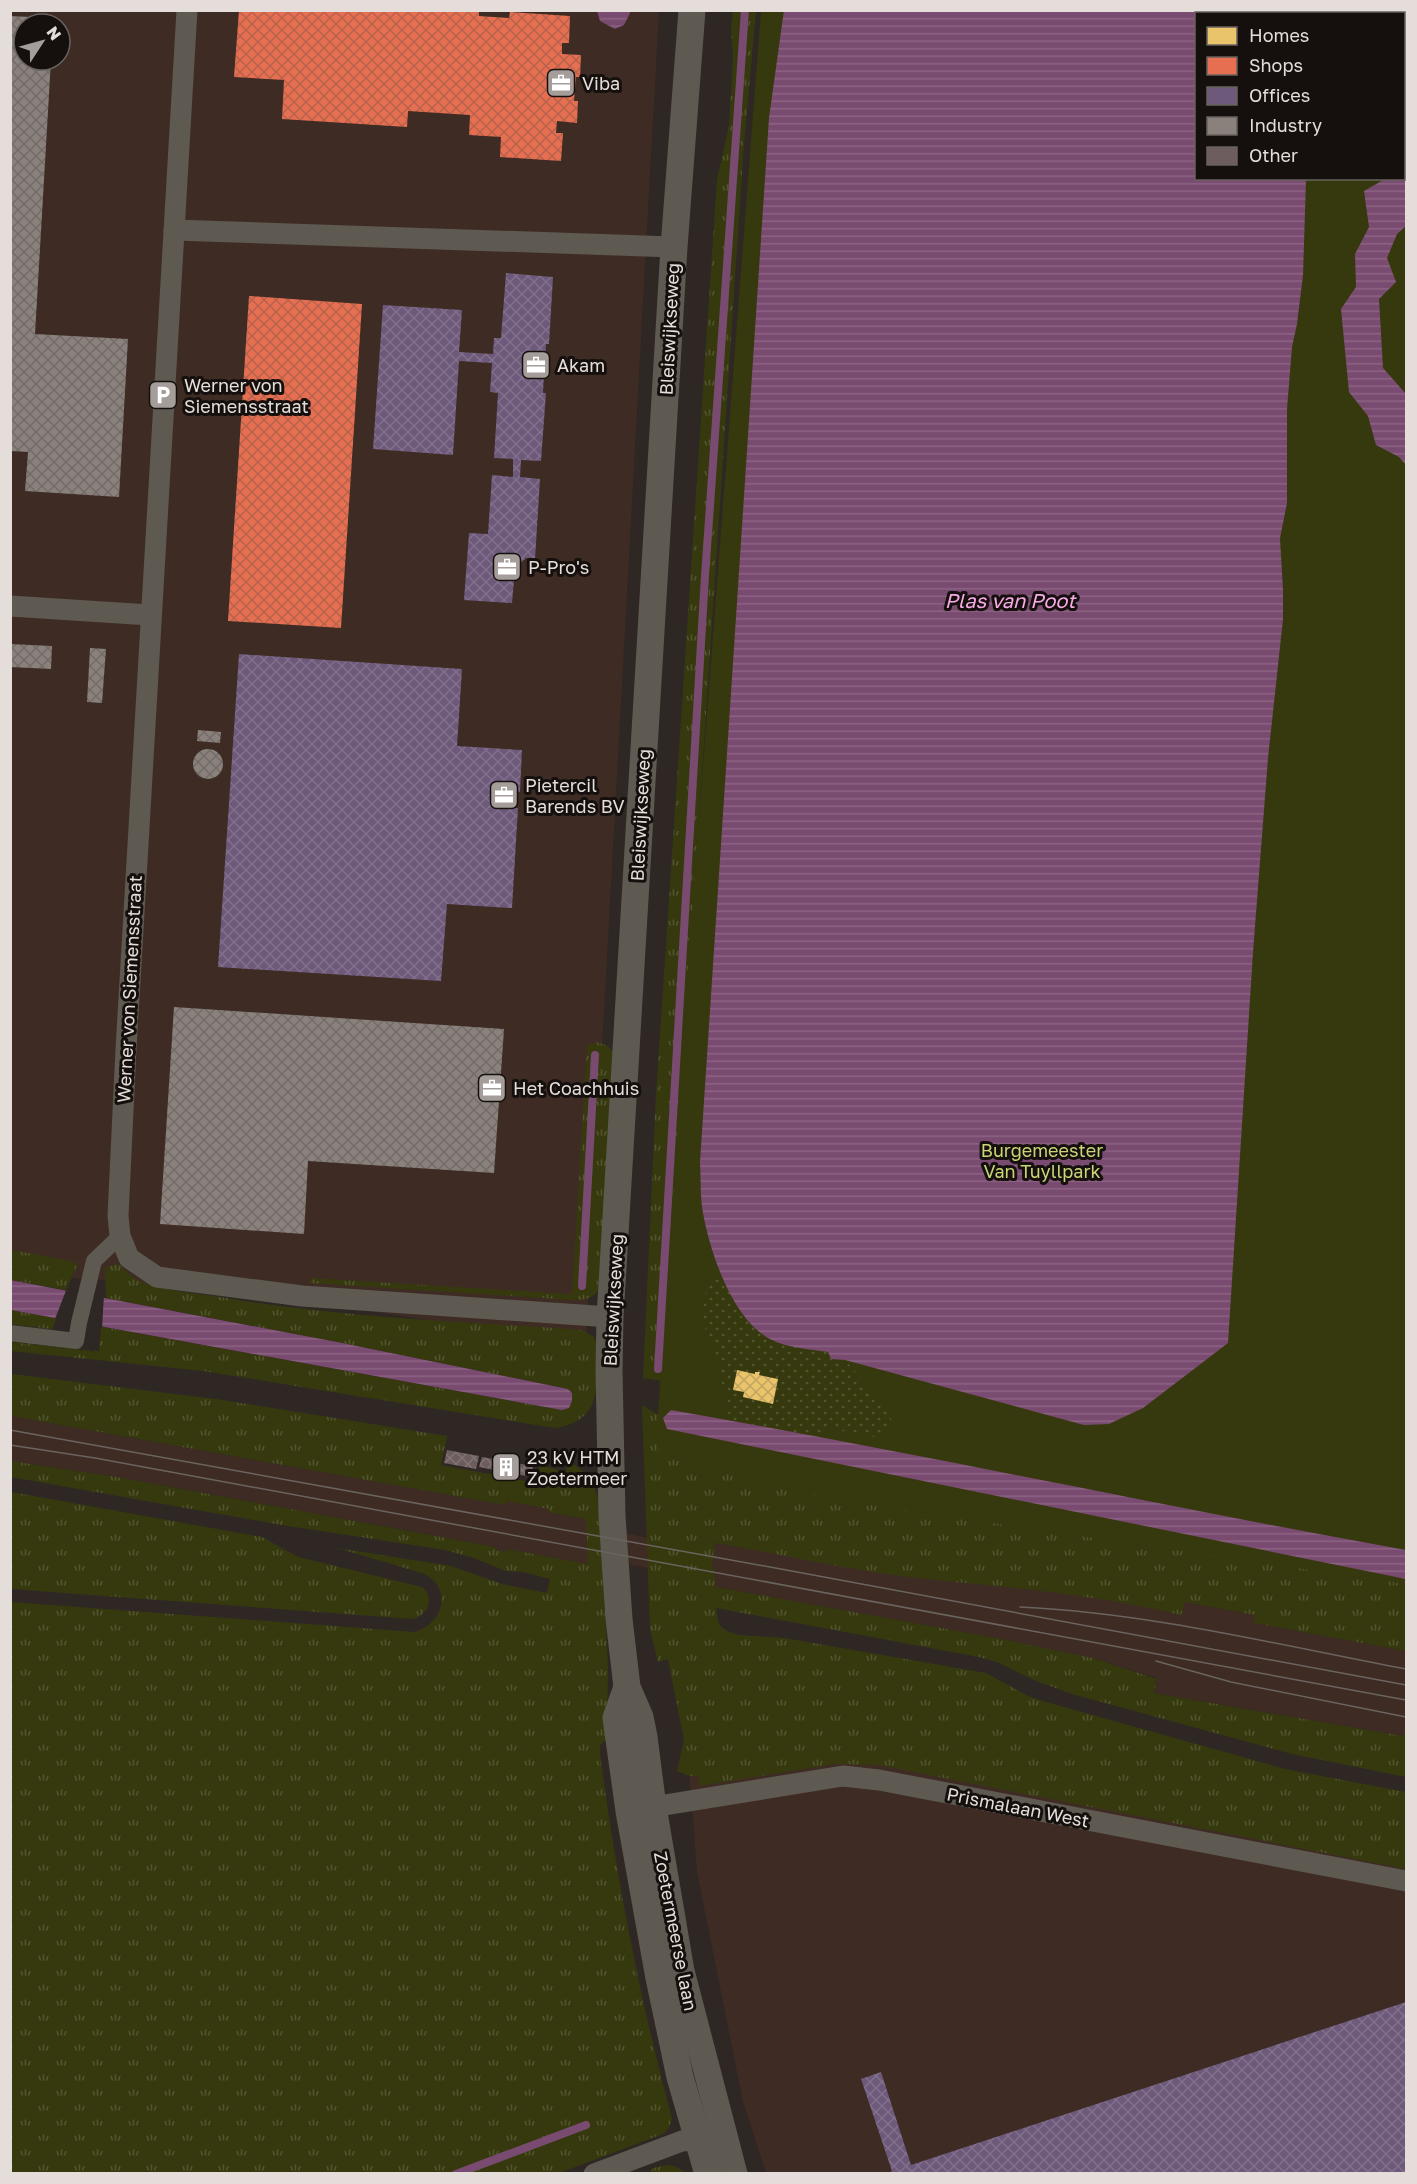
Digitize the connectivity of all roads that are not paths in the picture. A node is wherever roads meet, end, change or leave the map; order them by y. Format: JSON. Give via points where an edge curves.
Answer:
{"nodes":[{"id":1,"x":187,"y":10,"type":"edge"},
{"id":2,"x":692,"y":10,"type":"edge"},
{"id":3,"x":174,"y":230,"type":"junction"},
{"id":4,"x":674,"y":247,"type":"junction"},
{"id":5,"x":10,"y":606,"type":"edge"},
{"id":6,"x":150,"y":615,"type":"junction"},
{"id":7,"x":120,"y":1236,"type":"junction"},
{"id":8,"x":610,"y":1317,"type":"junction"},
{"id":9,"x":10,"y":1333,"type":"edge"},
{"id":10,"x":619,"y":1619,"type":"joint"},
{"id":11,"x":641,"y":1809,"type":"junction"},
{"id":12,"x":1407,"y":1881,"type":"edge"},
{"id":13,"x":709,"y":2135,"type":"junction"},
{"id":14,"x":619,"y":2169,"type":"edge"},
{"id":15,"x":594,"y":2174,"type":"edge"},
{"id":16,"x":708,"y":2174,"type":"edge"},
{"id":17,"x":734,"y":2174,"type":"edge"}],
"edges":[{"from":1,"to":3,"type":"street","name":"Werner von Siemensstraat"},
{"from":2,"to":4,"type":"street","name":"Bleiswijkseweg"},
{"from":3,"to":4,"type":"street"},
{"from":3,"to":6,"type":"street","name":"Werner von Siemensstraat"},
{"from":4,"to":8,"type":"street","name":"Bleiswijkseweg"},
{"from":5,"to":6,"type":"street"},
{"from":6,"to":7,"type":"street","name":"Werner von Siemensstraat","via":[[120,1168]]},
{"from":7,"to":8,"type":"street","name":"Werner von Siemensstraat","via":[[129,1258],[157,1277],[302,1296]]},
{"from":7,"to":9,"type":"street","via":[[94,1261],[76,1341]]},
{"from":8,"to":10,"type":"street","name":"Bleiswijkseweg","via":[[610,1463]]},
{"from":10,"to":11,"type":"street","name":"Zoetermeerse laan","via":[[627,1687],[640,1717]]},
{"from":11,"to":12,"type":"street","name":"Prismalaan West","via":[[843,1776]]},
{"from":11,"to":13,"type":"street","name":"Zoetermeerse laan","via":[[681,1971]]},
{"from":13,"to":14,"type":"street","via":[[682,2141]]},
{"from":13,"to":16,"type":"street","name":"Zoetermeerse laan"},
{"from":13,"to":17,"type":"street","name":"Zoetermeerse laan"},
{"from":14,"to":15,"type":"street"}]}
